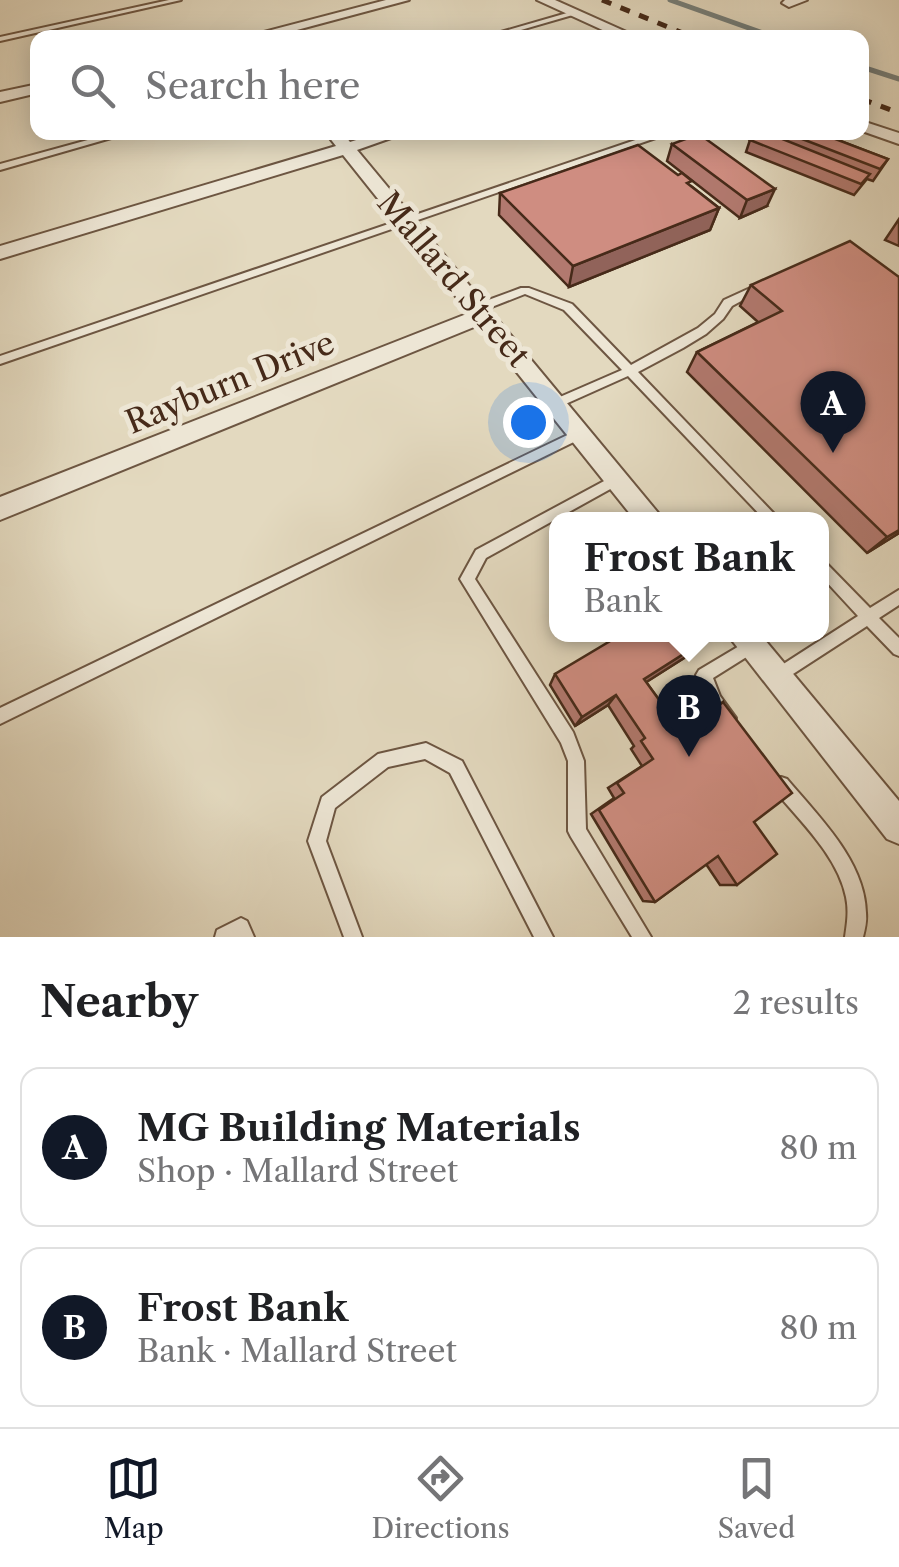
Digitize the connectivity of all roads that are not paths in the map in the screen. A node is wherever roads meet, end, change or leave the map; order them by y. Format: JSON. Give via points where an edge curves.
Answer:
{"nodes":[{"id":1,"x":178,"y":0,"type":"edge"},
{"id":2,"x":402,"y":0,"type":"edge"},
{"id":3,"x":544,"y":0,"type":"edge"},
{"id":4,"x":574,"y":13,"type":"junction"},
{"id":5,"x":41,"y":30,"type":"edge"},
{"id":6,"x":280,"y":30,"type":"edge"},
{"id":7,"x":512,"y":30,"type":"edge"},
{"id":8,"x":614,"y":30,"type":"edge"},
{"id":9,"x":30,"y":32,"type":"edge"},
{"id":10,"x":0,"y":39,"type":"edge"},
{"id":11,"x":30,"y":90,"type":"edge"},
{"id":12,"x":0,"y":97,"type":"edge"},
{"id":13,"x":869,"y":128,"type":"edge"},
{"id":14,"x":899,"y":139,"type":"edge"},
{"id":15,"x":99,"y":140,"type":"edge"},
{"id":16,"x":645,"y":140,"type":"edge"},
{"id":17,"x":340,"y":141,"type":"edge"},
{"id":18,"x":0,"y":167,"type":"edge"},
{"id":19,"x":406,"y":220,"type":"junction"},
{"id":20,"x":0,"y":253,"type":"edge"},
{"id":21,"x":768,"y":282,"type":"edge"},
{"id":22,"x":481,"y":311,"type":"junction"},
{"id":23,"x":0,"y":360,"type":"edge"},
{"id":24,"x":629,"y":369,"type":"junction"},
{"id":25,"x":557,"y":403,"type":"junction"},
{"id":26,"x":582,"y":433,"type":"junction"},
{"id":27,"x":618,"y":478,"type":"junction"},
{"id":28,"x":0,"y":509,"type":"edge"},
{"id":29,"x":557,"y":512,"type":"edge"},
{"id":30,"x":645,"y":512,"type":"edge"},
{"id":31,"x":766,"y":512,"type":"edge"},
{"id":32,"x":549,"y":516,"type":"edge"},
{"id":33,"x":829,"y":575,"type":"edge"},
{"id":34,"x":899,"y":597,"type":"edge"},
{"id":35,"x":868,"y":617,"type":"junction"},
{"id":36,"x":745,"y":642,"type":"edge"},
{"id":37,"x":747,"y":642,"type":"edge"},
{"id":38,"x":899,"y":649,"type":"edge"},
{"id":39,"x":776,"y":677,"type":"junction"},
{"id":40,"x":0,"y":716,"type":"edge"},
{"id":41,"x":738,"y":730,"type":"edge"},
{"id":42,"x":773,"y":775,"type":"edge"},
{"id":43,"x":899,"y":827,"type":"edge"},
{"id":44,"x":224,"y":937,"type":"edge"},
{"id":45,"x":245,"y":937,"type":"edge"},
{"id":46,"x":353,"y":937,"type":"edge"},
{"id":47,"x":544,"y":937,"type":"edge"},
{"id":48,"x":642,"y":937,"type":"edge"},
{"id":49,"x":854,"y":937,"type":"edge"}],
"edges":[{"from":1,"to":5,"type":"lane"},
{"from":2,"to":6,"type":"street"},
{"from":3,"to":4,"type":"street"},
{"from":4,"to":7,"type":"lane"},
{"from":4,"to":8,"type":"street"},
{"from":9,"to":10,"type":"lane"},
{"from":11,"to":12,"type":"street"},
{"from":13,"to":14,"type":"street"},
{"from":15,"to":18,"type":"lane"},
{"from":16,"to":19,"type":"lane"},
{"from":17,"to":19,"type":"street","name":"Mallard Street"},
{"from":17,"to":20,"type":"street"},
{"from":19,"to":22,"type":"street","name":"Mallard Street"},
{"from":19,"to":23,"type":"lane"},
{"from":21,"to":24,"type":"lane","via":[[728,303],[724,316],[678,347]]},
{"from":22,"to":24,"type":"lane","via":[[525,290],[568,307]]},
{"from":22,"to":25,"type":"street","name":"Mallard Street"},
{"from":22,"to":28,"type":"street","name":"Rayburn Drive"},
{"from":24,"to":25,"type":"lane"},
{"from":24,"to":31,"type":"lane"},
{"from":25,"to":26,"type":"street","name":"Mallard Street"},
{"from":26,"to":27,"type":"street","name":"Mallard Street"},
{"from":26,"to":40,"type":"lane"},
{"from":27,"to":29,"type":"lane"},
{"from":27,"to":30,"type":"street","name":"Mallard Street"},
{"from":32,"to":48,"type":"lane","via":[[481,554],[468,579],[568,738],[576,761],[577,831]]},
{"from":33,"to":35,"type":"lane"},
{"from":34,"to":35,"type":"lane"},
{"from":35,"to":38,"type":"lane"},
{"from":35,"to":39,"type":"lane"},
{"from":36,"to":41,"type":"lane","via":[[704,676]]},
{"from":37,"to":39,"type":"street"},
{"from":39,"to":43,"type":"street"},
{"from":42,"to":49,"type":"lane","via":[[853,886],[861,918]]},
{"from":44,"to":45,"type":"lane","via":[[242,926]]},
{"from":46,"to":47,"type":"lane","via":[[317,841],[328,803],[384,760],[426,751],[456,767]]}]}
